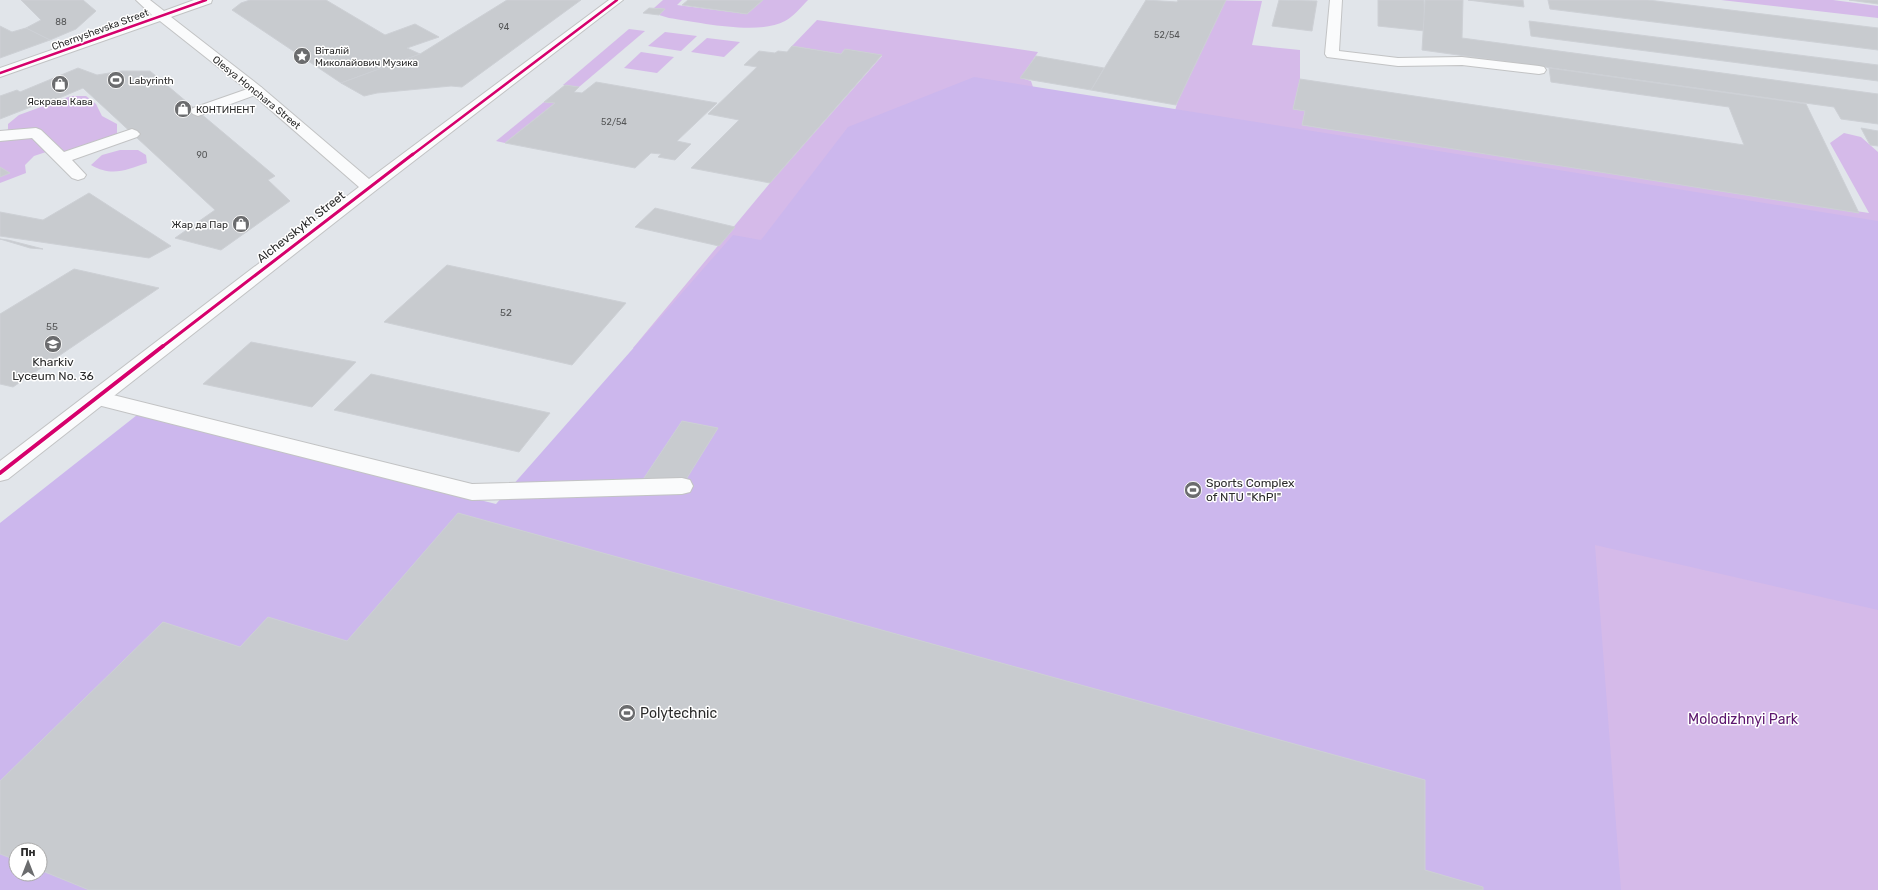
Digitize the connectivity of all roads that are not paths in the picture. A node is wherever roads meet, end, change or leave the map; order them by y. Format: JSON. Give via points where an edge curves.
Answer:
{"nodes":[{"id":1,"x":142,"y":0,"type":"edge"},
{"id":2,"x":206,"y":0,"type":"edge"},
{"id":3,"x":617,"y":0,"type":"edge"},
{"id":4,"x":1336,"y":0,"type":"edge"},
{"id":5,"x":162,"y":15,"type":"junction"},
{"id":6,"x":1539,"y":70,"type":"dead end"},
{"id":7,"x":0,"y":73,"type":"edge"},
{"id":8,"x":256,"y":90,"type":"junction"},
{"id":9,"x":198,"y":111,"type":"dead end"},
{"id":10,"x":132,"y":134,"type":"dead end"},
{"id":11,"x":0,"y":136,"type":"edge"},
{"id":12,"x":61,"y":158,"type":"junction"},
{"id":13,"x":78,"y":175,"type":"dead end"},
{"id":14,"x":369,"y":187,"type":"junction"},
{"id":15,"x":97,"y":398,"type":"junction"},
{"id":16,"x":0,"y":473,"type":"edge"},
{"id":17,"x":682,"y":486,"type":"dead end"}],
"edges":[{"from":1,"to":5,"type":"street","name":"Olesya Honchara Street"},
{"from":2,"to":5,"type":"street","name":"Chernyshevska Street"},
{"from":3,"to":14,"type":"street","name":"Alchevskykh Street"},
{"from":4,"to":6,"type":"street","via":[[1332,54],[1398,62],[1462,61]]},
{"from":5,"to":7,"type":"street","name":"Chernyshevska Street"},
{"from":5,"to":8,"type":"street","name":"Olesya Honchara Street"},
{"from":8,"to":9,"type":"street"},
{"from":8,"to":14,"type":"street","name":"Olesya Honchara Street"},
{"from":10,"to":12,"type":"street"},
{"from":11,"to":12,"type":"street","via":[[36,133]]},
{"from":12,"to":13,"type":"street"},
{"from":14,"to":15,"type":"street","name":"Alchevskykh Street"},
{"from":15,"to":16,"type":"street","name":"Alchevskykh Street"},
{"from":15,"to":17,"type":"street","via":[[472,492]]}]}
